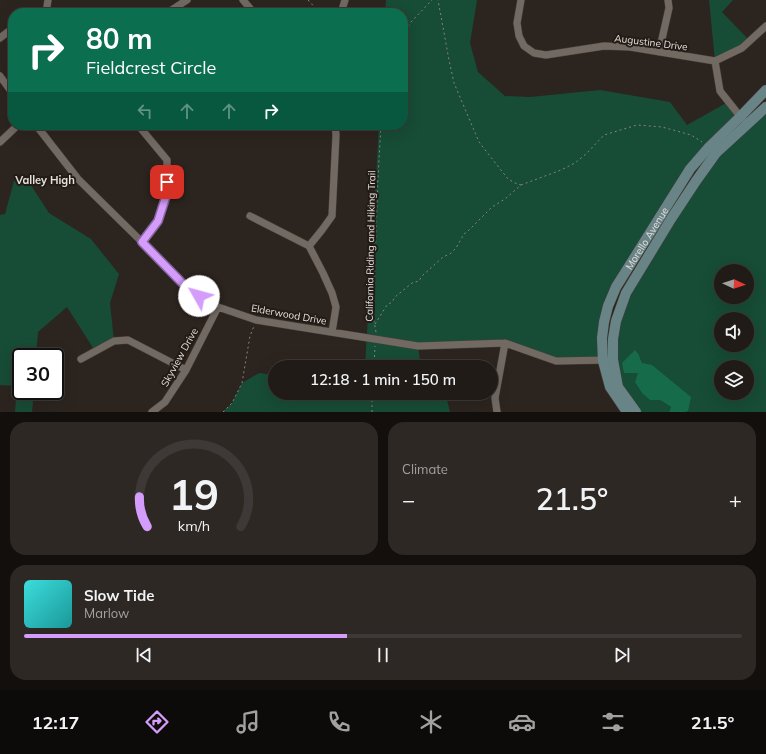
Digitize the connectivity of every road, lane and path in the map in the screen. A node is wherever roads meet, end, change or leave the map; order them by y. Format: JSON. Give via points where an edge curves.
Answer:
{"nodes":[{"id":1,"x":187,"y":0,"type":"edge"},
{"id":2,"x":243,"y":0,"type":"edge"},
{"id":3,"x":308,"y":0,"type":"edge"},
{"id":4,"x":432,"y":0,"type":"edge"},
{"id":5,"x":438,"y":0,"type":"edge"},
{"id":6,"x":522,"y":0,"type":"edge"},
{"id":7,"x":668,"y":0,"type":"edge"},
{"id":8,"x":175,"y":8,"type":"edge"},
{"id":9,"x":250,"y":8,"type":"edge"},
{"id":10,"x":315,"y":8,"type":"edge"},
{"id":11,"x":766,"y":26,"type":"edge"},
{"id":12,"x":408,"y":27,"type":"edge"},
{"id":13,"x":8,"y":32,"type":"edge"},
{"id":14,"x":0,"y":38,"type":"edge"},
{"id":15,"x":659,"y":52,"type":"junction"},
{"id":16,"x":714,"y":61,"type":"junction"},
{"id":17,"x":0,"y":76,"type":"edge"},
{"id":18,"x":8,"y":87,"type":"edge"},
{"id":19,"x":766,"y":90,"type":"edge"},
{"id":20,"x":766,"y":107,"type":"edge"},
{"id":21,"x":740,"y":117,"type":"junction"},
{"id":22,"x":747,"y":125,"type":"junction"},
{"id":23,"x":13,"y":130,"type":"edge"},
{"id":24,"x":40,"y":130,"type":"edge"},
{"id":25,"x":142,"y":130,"type":"edge"},
{"id":26,"x":336,"y":130,"type":"edge"},
{"id":27,"x":382,"y":130,"type":"edge"},
{"id":28,"x":0,"y":142,"type":"edge"},
{"id":29,"x":709,"y":147,"type":"junction"},
{"id":30,"x":521,"y":185,"type":"junction"},
{"id":31,"x":250,"y":216,"type":"dead end"},
{"id":32,"x":142,"y":242,"type":"junction"},
{"id":33,"x":309,"y":246,"type":"junction"},
{"id":34,"x":218,"y":307,"type":"junction"},
{"id":35,"x":256,"y":320,"type":"junction"},
{"id":36,"x":375,"y":324,"type":"junction"},
{"id":37,"x":332,"y":332,"type":"junction"},
{"id":38,"x":375,"y":339,"type":"junction"},
{"id":39,"x":505,"y":343,"type":"junction"},
{"id":40,"x":81,"y":360,"type":"dead end"},
{"id":41,"x":374,"y":360,"type":"edge"},
{"id":42,"x":608,"y":360,"type":"junction"},
{"id":43,"x":186,"y":370,"type":"junction"},
{"id":44,"x":372,"y":400,"type":"edge"},
{"id":45,"x":152,"y":412,"type":"edge"},
{"id":46,"x":223,"y":412,"type":"edge"},
{"id":47,"x":372,"y":412,"type":"edge"},
{"id":48,"x":497,"y":412,"type":"edge"},
{"id":49,"x":627,"y":412,"type":"edge"},
{"id":50,"x":636,"y":412,"type":"edge"}],
"edges":[{"from":1,"to":8,"type":"street"},
{"from":2,"to":9,"type":"street"},
{"from":3,"to":10,"type":"path"},
{"from":4,"to":12,"type":"path"},
{"from":5,"to":30,"type":"path","via":[[454,83],[480,142],[508,179]]},
{"from":6,"to":15,"type":"street","name":"Augustine Drive","via":[[517,23],[519,36],[524,46],[534,52],[546,55],[604,46]]},
{"from":7,"to":15,"type":"street","via":[[669,8]]},
{"from":11,"to":16,"type":"street","via":[[742,48]]},
{"from":13,"to":14,"type":"street"},
{"from":15,"to":16,"type":"street","name":"Augustine Drive"},
{"from":16,"to":21,"type":"street","via":[[720,91]]},
{"from":17,"to":18,"type":"street"},
{"from":19,"to":21,"type":"street","name":"Morello Avenue"},
{"from":20,"to":22,"type":"street","name":"Morello Avenue"},
{"from":21,"to":22,"type":"street"},
{"from":21,"to":29,"type":"street","name":"Morello Avenue"},
{"from":22,"to":42,"type":"street","name":"Morello Avenue","via":[[716,153],[671,219],[626,293],[616,321]]},
{"from":23,"to":28,"type":"street"},
{"from":24,"to":32,"type":"street","name":"Elderwood Drive","via":[[78,179]]},
{"from":25,"to":32,"type":"street","via":[[167,160],[167,193],[158,221]]},
{"from":26,"to":33,"type":"street","via":[[332,216]]},
{"from":27,"to":36,"type":"path","name":"California Riding and Hiking Trail","via":[[376,233]]},
{"from":29,"to":30,"type":"path","via":[[691,136],[662,127],[637,124],[604,136],[575,163]]},
{"from":29,"to":42,"type":"street","name":"Morello Avenue","via":[[690,170],[616,288],[608,306],[602,338]]},
{"from":30,"to":36,"type":"path","via":[[492,207],[464,234],[450,254],[419,281],[412,283],[395,297]]},
{"from":31,"to":33,"type":"street"},
{"from":32,"to":34,"type":"street","name":"Elderwood Drive","via":[[189,290]]},
{"from":33,"to":37,"type":"street","via":[[332,293],[336,307]]},
{"from":34,"to":35,"type":"street","name":"Elderwood Drive"},
{"from":34,"to":43,"type":"street","name":"Skyview Drive"},
{"from":35,"to":37,"type":"street","name":"Elderwood Drive"},
{"from":35,"to":46,"type":"path","via":[[250,336],[242,383],[232,403]]},
{"from":36,"to":38,"type":"path","name":"California Riding and Hiking Trail"},
{"from":37,"to":38,"type":"street","name":"Elderwood Drive"},
{"from":38,"to":39,"type":"street","name":"Elderwood Drive","via":[[418,346]]},
{"from":38,"to":41,"type":"path","name":"California Riding and Hiking Trail"},
{"from":39,"to":42,"type":"street","name":"Elderwood Drive","via":[[556,361]]},
{"from":39,"to":48,"type":"street","via":[[495,398]]},
{"from":40,"to":43,"type":"street","via":[[114,341],[128,340]]},
{"from":42,"to":49,"type":"street","name":"Morello Avenue","via":[[610,387]]},
{"from":42,"to":50,"type":"street","name":"Morello Avenue","via":[[618,387]]},
{"from":43,"to":45,"type":"street","name":"Skyview Drive","via":[[165,402]]},
{"from":44,"to":47,"type":"path"}]}
